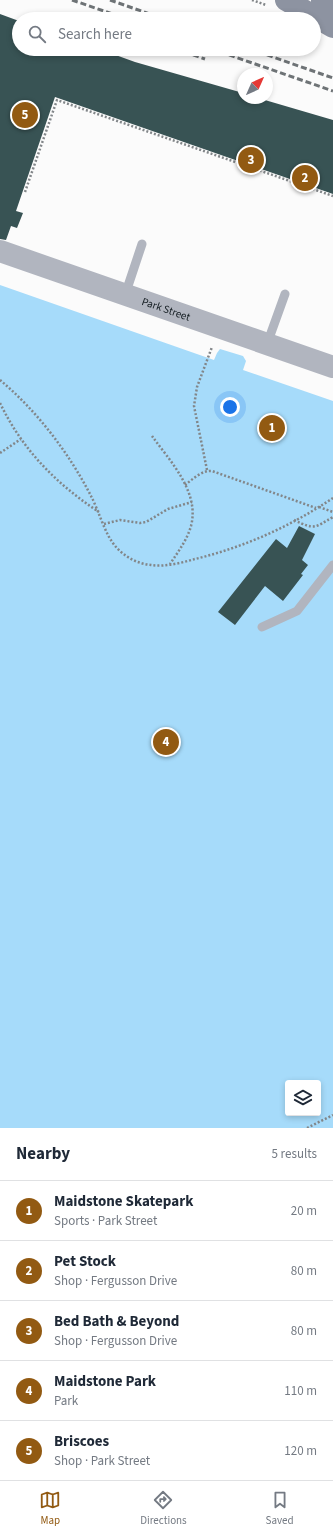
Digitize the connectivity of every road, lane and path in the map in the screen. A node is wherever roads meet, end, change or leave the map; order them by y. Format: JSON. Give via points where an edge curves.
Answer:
{"nodes":[{"id":1,"x":252,"y":0,"type":"edge"},
{"id":2,"x":322,"y":0,"type":"edge"},
{"id":3,"x":277,"y":3,"type":"edge"},
{"id":4,"x":333,"y":6,"type":"edge"},
{"id":5,"x":298,"y":12,"type":"edge"},
{"id":6,"x":321,"y":22,"type":"edge"},
{"id":7,"x":333,"y":27,"type":"edge"},
{"id":8,"x":25,"y":192,"type":"dead end"},
{"id":9,"x":333,"y":196,"type":"edge"},
{"id":10,"x":142,"y":244,"type":"dead end"},
{"id":11,"x":0,"y":251,"type":"edge"},
{"id":12,"x":285,"y":294,"type":"dead end"},
{"id":13,"x":125,"y":295,"type":"junction"},
{"id":14,"x":219,"y":328,"type":"junction"},
{"id":15,"x":267,"y":344,"type":"junction"},
{"id":16,"x":333,"y":367,"type":"edge"},
{"id":17,"x":0,"y":380,"type":"edge"},
{"id":18,"x":0,"y":403,"type":"edge"},
{"id":19,"x":152,"y":436,"type":"dead end"},
{"id":20,"x":21,"y":439,"type":"junction"},
{"id":21,"x":0,"y":453,"type":"edge"},
{"id":22,"x":207,"y":470,"type":"junction"},
{"id":23,"x":185,"y":485,"type":"junction"},
{"id":24,"x":333,"y":498,"type":"edge"},
{"id":25,"x":192,"y":502,"type":"junction"},
{"id":26,"x":318,"y":507,"type":"junction"},
{"id":27,"x":99,"y":512,"type":"junction"},
{"id":28,"x":333,"y":512,"type":"edge"},
{"id":29,"x":333,"y":517,"type":"edge"},
{"id":30,"x":294,"y":520,"type":"junction"},
{"id":31,"x":104,"y":524,"type":"junction"},
{"id":32,"x":170,"y":564,"type":"junction"},
{"id":33,"x":333,"y":565,"type":"edge"},
{"id":34,"x":262,"y":628,"type":"dead end"},
{"id":35,"x":333,"y":1115,"type":"edge"},
{"id":36,"x":307,"y":1128,"type":"edge"}],
"edges":[{"from":1,"to":3,"type":"path"},
{"from":2,"to":4,"type":"main road"},
{"from":3,"to":5,"type":"main road"},
{"from":6,"to":7,"type":"main road"},
{"from":8,"to":9,"type":"path","via":[[57,100]]},
{"from":10,"to":13,"type":"lane"},
{"from":11,"to":13,"type":"street","name":"Park Street"},
{"from":12,"to":15,"type":"lane"},
{"from":13,"to":14,"type":"street","name":"Park Street"},
{"from":14,"to":15,"type":"street","name":"Park Street"},
{"from":14,"to":22,"type":"path","via":[[197,387],[194,406]]},
{"from":15,"to":16,"type":"street","name":"Park Street"},
{"from":17,"to":27,"type":"path","via":[[47,429],[80,477]]},
{"from":18,"to":20,"type":"path"},
{"from":19,"to":23,"type":"path"},
{"from":20,"to":21,"type":"path"},
{"from":20,"to":27,"type":"path","via":[[36,460],[60,484]]},
{"from":22,"to":23,"type":"path"},
{"from":22,"to":26,"type":"path"},
{"from":23,"to":25,"type":"path"},
{"from":24,"to":26,"type":"path"},
{"from":25,"to":31,"type":"path","via":[[168,509],[146,522],[120,520]]},
{"from":25,"to":32,"type":"path","via":[[191,526]]},
{"from":26,"to":28,"type":"path"},
{"from":26,"to":30,"type":"path"},
{"from":27,"to":31,"type":"path"},
{"from":29,"to":30,"type":"path","via":[[314,528]]},
{"from":30,"to":32,"type":"path","via":[[272,533],[224,552]]},
{"from":31,"to":32,"type":"path","via":[[111,541],[133,560],[150,565]]},
{"from":33,"to":34,"type":"lane","via":[[297,611]]},
{"from":35,"to":36,"type":"path"}]}
